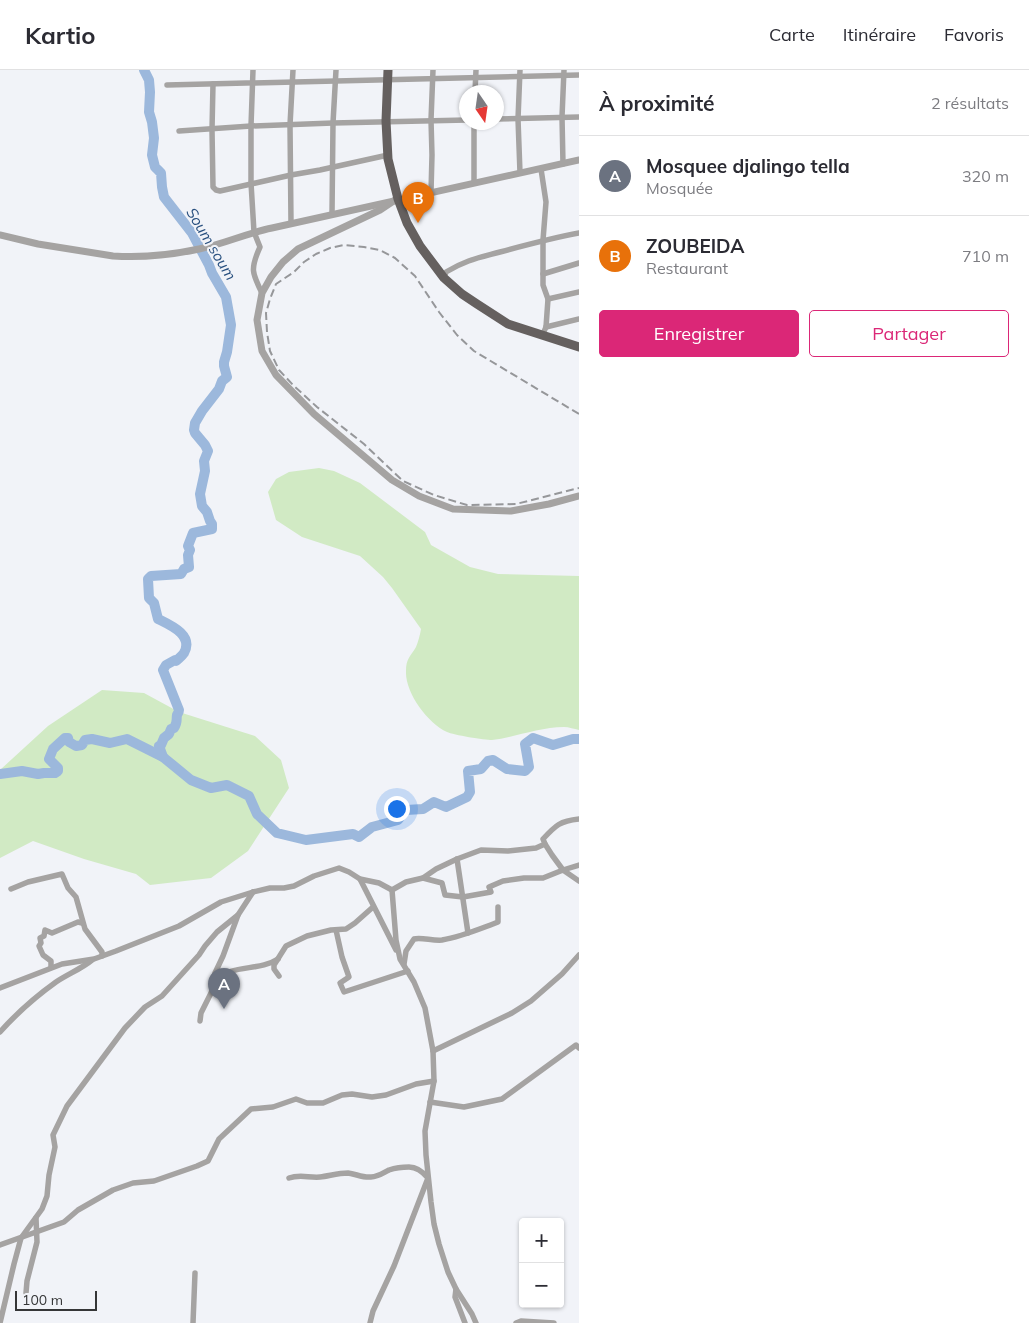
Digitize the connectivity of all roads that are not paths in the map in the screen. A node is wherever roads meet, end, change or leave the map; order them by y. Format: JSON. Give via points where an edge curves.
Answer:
{"nodes":[{"id":1,"x":254,"y":70,"type":"edge"},
{"id":2,"x":293,"y":70,"type":"edge"},
{"id":3,"x":336,"y":70,"type":"edge"},
{"id":4,"x":388,"y":70,"type":"edge"},
{"id":5,"x":433,"y":70,"type":"edge"},
{"id":6,"x":476,"y":70,"type":"edge"},
{"id":7,"x":520,"y":73,"type":"edge"},
{"id":8,"x":564,"y":73,"type":"edge"},
{"id":9,"x":579,"y":75,"type":"edge"},
{"id":10,"x":476,"y":78,"type":"junction"},
{"id":11,"x":433,"y":79,"type":"junction"},
{"id":12,"x":388,"y":80,"type":"junction"},
{"id":13,"x":336,"y":81,"type":"junction"},
{"id":14,"x":292,"y":82,"type":"junction"},
{"id":15,"x":253,"y":83,"type":"junction"},
{"id":16,"x":213,"y":84,"type":"junction"},
{"id":17,"x":167,"y":85,"type":"dead end"},
{"id":18,"x":476,"y":85,"type":"edge"},
{"id":19,"x":562,"y":117,"type":"junction"},
{"id":20,"x":579,"y":117,"type":"edge"},
{"id":21,"x":504,"y":119,"type":"edge"},
{"id":22,"x":518,"y":119,"type":"junction"},
{"id":23,"x":431,"y":120,"type":"junction"},
{"id":24,"x":459,"y":120,"type":"edge"},
{"id":25,"x":386,"y":121,"type":"junction"},
{"id":26,"x":333,"y":123,"type":"junction"},
{"id":27,"x":290,"y":125,"type":"junction"},
{"id":28,"x":251,"y":126,"type":"junction"},
{"id":29,"x":212,"y":130,"type":"junction"},
{"id":30,"x":474,"y":130,"type":"edge"},
{"id":31,"x":179,"y":131,"type":"dead end"},
{"id":32,"x":388,"y":155,"type":"junction"},
{"id":33,"x":579,"y":160,"type":"edge"},
{"id":34,"x":563,"y":164,"type":"junction"},
{"id":35,"x":332,"y":167,"type":"junction"},
{"id":36,"x":541,"y":169,"type":"junction"},
{"id":37,"x":520,"y":173,"type":"junction"},
{"id":38,"x":290,"y":175,"type":"junction"},
{"id":39,"x":251,"y":183,"type":"junction"},
{"id":40,"x":474,"y":183,"type":"junction"},
{"id":41,"x":431,"y":192,"type":"junction"},
{"id":42,"x":397,"y":200,"type":"junction"},
{"id":43,"x":332,"y":214,"type":"junction"},
{"id":44,"x":292,"y":223,"type":"junction"},
{"id":45,"x":254,"y":232,"type":"junction"},
{"id":46,"x":579,"y":233,"type":"edge"},
{"id":47,"x":0,"y":235,"type":"edge"},
{"id":48,"x":544,"y":240,"type":"junction"},
{"id":49,"x":579,"y":263,"type":"edge"},
{"id":50,"x":543,"y":274,"type":"junction"},
{"id":51,"x":444,"y":278,"type":"junction"},
{"id":52,"x":579,"y":292,"type":"edge"},
{"id":53,"x":262,"y":294,"type":"junction"},
{"id":54,"x":548,"y":299,"type":"junction"},
{"id":55,"x":579,"y":319,"type":"edge"},
{"id":56,"x":544,"y":332,"type":"junction"},
{"id":57,"x":579,"y":347,"type":"edge"},
{"id":58,"x":579,"y":496,"type":"edge"},
{"id":59,"x":579,"y":819,"type":"edge"},
{"id":60,"x":545,"y":844,"type":"junction"},
{"id":61,"x":457,"y":859,"type":"junction"},
{"id":62,"x":579,"y":865,"type":"edge"},
{"id":63,"x":563,"y":870,"type":"junction"},
{"id":64,"x":423,"y":878,"type":"junction"},
{"id":65,"x":360,"y":879,"type":"junction"},
{"id":66,"x":579,"y":881,"type":"edge"},
{"id":67,"x":11,"y":890,"type":"dead end"},
{"id":68,"x":392,"y":890,"type":"junction"},
{"id":69,"x":253,"y":892,"type":"junction"},
{"id":70,"x":463,"y":897,"type":"junction"},
{"id":71,"x":373,"y":907,"type":"junction"},
{"id":72,"x":498,"y":907,"type":"dead end"},
{"id":73,"x":238,"y":915,"type":"junction"},
{"id":74,"x":82,"y":923,"type":"junction"},
{"id":75,"x":336,"y":930,"type":"junction"},
{"id":76,"x":468,"y":933,"type":"junction"},
{"id":77,"x":579,"y":955,"type":"edge"},
{"id":78,"x":102,"y":956,"type":"junction"},
{"id":79,"x":278,"y":958,"type":"junction"},
{"id":80,"x":400,"y":958,"type":"junction"},
{"id":81,"x":94,"y":959,"type":"junction"},
{"id":82,"x":404,"y":965,"type":"junction"},
{"id":83,"x":51,"y":967,"type":"junction"},
{"id":84,"x":408,"y":971,"type":"junction"},
{"id":85,"x":279,"y":976,"type":"dead end"},
{"id":86,"x":213,"y":982,"type":"junction"},
{"id":87,"x":0,"y":988,"type":"edge"},
{"id":88,"x":200,"y":1021,"type":"dead end"},
{"id":89,"x":0,"y":1032,"type":"edge"},
{"id":90,"x":579,"y":1048,"type":"edge"},
{"id":91,"x":434,"y":1052,"type":"junction"},
{"id":92,"x":434,"y":1081,"type":"junction"},
{"id":93,"x":430,"y":1102,"type":"junction"},
{"id":94,"x":289,"y":1178,"type":"dead end"},
{"id":95,"x":428,"y":1178,"type":"junction"},
{"id":96,"x":37,"y":1216,"type":"junction"},
{"id":97,"x":38,"y":1231,"type":"junction"},
{"id":98,"x":21,"y":1238,"type":"junction"},
{"id":99,"x":0,"y":1245,"type":"edge"},
{"id":100,"x":195,"y":1273,"type":"dead end"},
{"id":101,"x":456,"y":1289,"type":"junction"},
{"id":102,"x":26,"y":1293,"type":"dead end"},
{"id":103,"x":0,"y":1323,"type":"edge"},
{"id":104,"x":194,"y":1323,"type":"edge"},
{"id":105,"x":370,"y":1323,"type":"edge"},
{"id":106,"x":465,"y":1323,"type":"edge"},
{"id":107,"x":476,"y":1323,"type":"edge"},
{"id":108,"x":516,"y":1323,"type":"edge"},
{"id":109,"x":554,"y":1323,"type":"edge"}],
"edges":[{"from":1,"to":15,"type":"street"},
{"from":2,"to":14,"type":"street"},
{"from":3,"to":13,"type":"street"},
{"from":4,"to":12,"type":"main road"},
{"from":5,"to":11,"type":"street"},
{"from":6,"to":10,"type":"street"},
{"from":7,"to":8,"type":"street"},
{"from":7,"to":10,"type":"street"},
{"from":7,"to":22,"type":"street"},
{"from":8,"to":9,"type":"street"},
{"from":8,"to":19,"type":"street"},
{"from":10,"to":11,"type":"street"},
{"from":10,"to":18,"type":"street"},
{"from":11,"to":12,"type":"street"},
{"from":11,"to":23,"type":"street"},
{"from":12,"to":13,"type":"street"},
{"from":12,"to":25,"type":"main road"},
{"from":13,"to":14,"type":"street"},
{"from":13,"to":26,"type":"street"},
{"from":14,"to":15,"type":"street"},
{"from":14,"to":27,"type":"street"},
{"from":15,"to":16,"type":"street"},
{"from":15,"to":28,"type":"street"},
{"from":16,"to":17,"type":"street"},
{"from":16,"to":29,"type":"street"},
{"from":19,"to":20,"type":"street"},
{"from":19,"to":22,"type":"street"},
{"from":19,"to":34,"type":"street"},
{"from":21,"to":22,"type":"street"},
{"from":22,"to":37,"type":"street"},
{"from":23,"to":24,"type":"street"},
{"from":23,"to":25,"type":"street"},
{"from":23,"to":41,"type":"street"},
{"from":25,"to":26,"type":"street"},
{"from":25,"to":32,"type":"main road"},
{"from":26,"to":27,"type":"street"},
{"from":26,"to":35,"type":"street"},
{"from":27,"to":28,"type":"street"},
{"from":27,"to":38,"type":"street"},
{"from":28,"to":29,"type":"street"},
{"from":28,"to":39,"type":"street"},
{"from":29,"to":31,"type":"street"},
{"from":29,"to":39,"type":"street","via":[[216,190]]},
{"from":30,"to":40,"type":"street"},
{"from":32,"to":35,"type":"street"},
{"from":32,"to":42,"type":"main road"},
{"from":33,"to":34,"type":"street"},
{"from":34,"to":36,"type":"street"},
{"from":35,"to":38,"type":"street"},
{"from":35,"to":43,"type":"street"},
{"from":36,"to":37,"type":"street"},
{"from":36,"to":48,"type":"street","via":[[546,202]]},
{"from":37,"to":40,"type":"street"},
{"from":38,"to":39,"type":"street"},
{"from":38,"to":44,"type":"street"},
{"from":39,"to":45,"type":"street"},
{"from":40,"to":41,"type":"street"},
{"from":41,"to":42,"type":"street"},
{"from":42,"to":43,"type":"street"},
{"from":42,"to":51,"type":"main road","via":[[420,246]]},
{"from":42,"to":53,"type":"street","via":[[298,249],[283,262]]},
{"from":43,"to":44,"type":"street"},
{"from":44,"to":45,"type":"street"},
{"from":45,"to":47,"type":"street","via":[[203,248],[160,256],[125,257]]},
{"from":45,"to":53,"type":"street","via":[[260,247],[253,262],[253,276]]},
{"from":46,"to":48,"type":"street"},
{"from":48,"to":50,"type":"street"},
{"from":48,"to":51,"type":"street","via":[[472,259],[446,272]]},
{"from":49,"to":50,"type":"street"},
{"from":50,"to":54,"type":"street"},
{"from":51,"to":56,"type":"main road","via":[[508,324]]},
{"from":52,"to":54,"type":"street"},
{"from":53,"to":58,"type":"street","via":[[257,320],[262,351],[276,375],[314,414],[392,480],[419,496],[453,509],[511,511]]},
{"from":54,"to":56,"type":"street"},
{"from":55,"to":56,"type":"street"},
{"from":56,"to":57,"type":"main road"},
{"from":59,"to":60,"type":"street","via":[[564,821],[552,829],[543,839]]},
{"from":60,"to":61,"type":"street","via":[[518,850],[481,850]]},
{"from":60,"to":63,"type":"street"},
{"from":61,"to":64,"type":"street"},
{"from":61,"to":70,"type":"street"},
{"from":62,"to":63,"type":"street"},
{"from":63,"to":66,"type":"street"},
{"from":63,"to":70,"type":"street","via":[[543,878],[503,881],[489,887],[491,892]]},
{"from":64,"to":68,"type":"street"},
{"from":64,"to":70,"type":"street","via":[[442,883],[445,895]]},
{"from":65,"to":68,"type":"street"},
{"from":65,"to":69,"type":"street","via":[[339,868],[294,886]]},
{"from":65,"to":71,"type":"street"},
{"from":67,"to":74,"type":"street","via":[[28,882],[62,874],[76,897]]},
{"from":68,"to":80,"type":"street"},
{"from":69,"to":73,"type":"street"},
{"from":69,"to":78,"type":"street","via":[[221,902],[179,926]]},
{"from":70,"to":76,"type":"street"},
{"from":71,"to":75,"type":"street","via":[[350,927]]},
{"from":71,"to":80,"type":"street"},
{"from":72,"to":76,"type":"street","via":[[498,922]]},
{"from":73,"to":86,"type":"street"},
{"from":73,"to":96,"type":"street","via":[[217,932],[162,996],[145,1007],[72,1098],[53,1135],[55,1147],[48,1191]]},
{"from":74,"to":78,"type":"street"},
{"from":74,"to":83,"type":"street","via":[[52,933],[45,930],[39,946],[51,961]]},
{"from":75,"to":79,"type":"street","via":[[292,943]]},
{"from":75,"to":84,"type":"street","via":[[349,977],[340,983],[344,992]]},
{"from":76,"to":82,"type":"street","via":[[444,940],[415,938],[406,951]]},
{"from":77,"to":91,"type":"street","via":[[562,974],[524,1005]]},
{"from":78,"to":81,"type":"street"},
{"from":79,"to":85,"type":"street","via":[[274,969]]},
{"from":79,"to":86,"type":"street","via":[[273,962],[231,971]]},
{"from":80,"to":82,"type":"street"},
{"from":81,"to":83,"type":"street"},
{"from":81,"to":89,"type":"street","via":[[23,1007]]},
{"from":82,"to":84,"type":"street"},
{"from":83,"to":87,"type":"street"},
{"from":84,"to":91,"type":"street","via":[[425,1008]]},
{"from":86,"to":88,"type":"street"},
{"from":90,"to":93,"type":"street","via":[[576,1045],[502,1098],[464,1107]]},
{"from":91,"to":92,"type":"street"},
{"from":92,"to":93,"type":"street"},
{"from":92,"to":97,"type":"street","via":[[386,1095],[342,1094],[323,1103],[296,1099],[273,1107],[251,1109],[219,1139],[208,1161],[154,1181],[133,1183],[113,1190],[64,1222]]},
{"from":93,"to":95,"type":"street","via":[[425,1131]]},
{"from":94,"to":95,"type":"street","via":[[343,1173],[372,1177],[409,1167]]},
{"from":95,"to":101,"type":"street","via":[[438,1244]]},
{"from":95,"to":105,"type":"street"},
{"from":96,"to":97,"type":"street"},
{"from":96,"to":98,"type":"street"},
{"from":97,"to":98,"type":"street"},
{"from":97,"to":102,"type":"street"},
{"from":98,"to":99,"type":"street"},
{"from":98,"to":103,"type":"street"},
{"from":100,"to":104,"type":"street"},
{"from":101,"to":106,"type":"street","via":[[455,1297]]},
{"from":101,"to":107,"type":"street"},
{"from":108,"to":109,"type":"street"}]}
